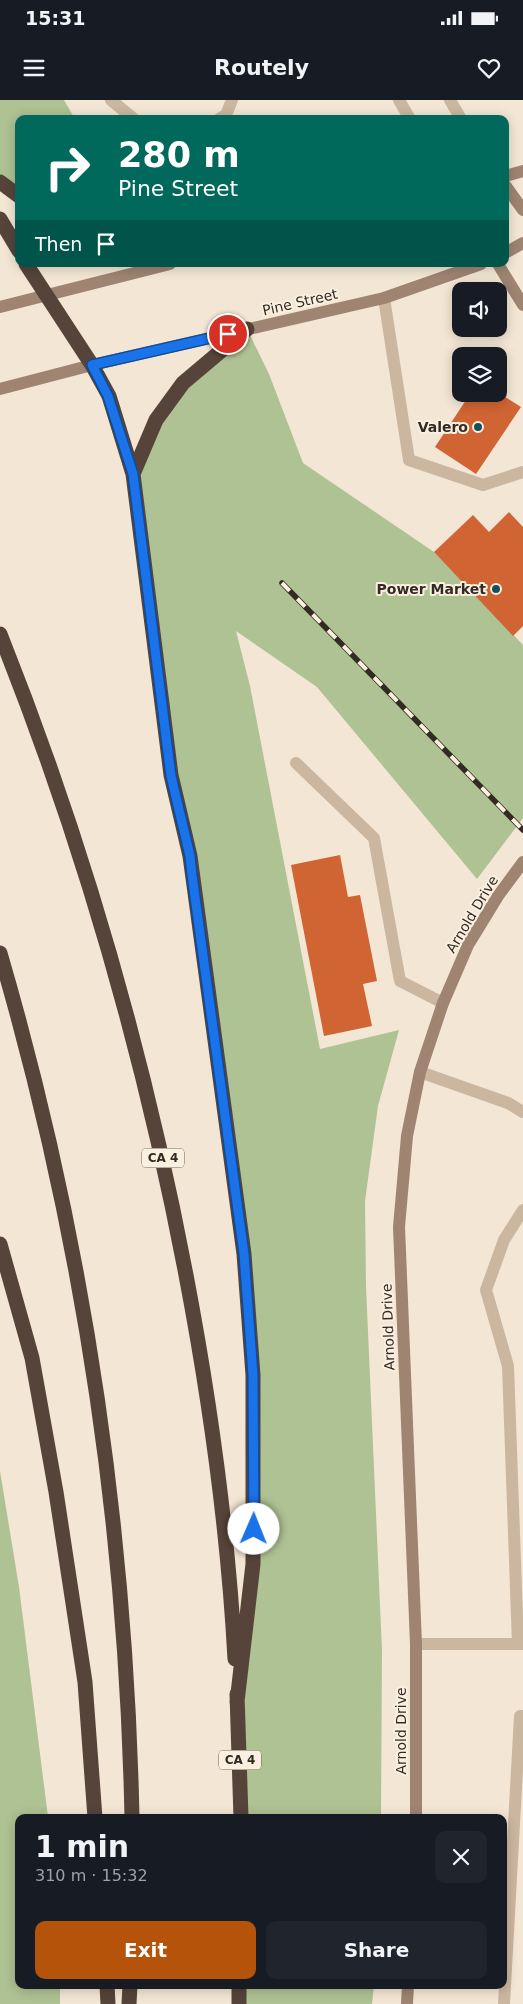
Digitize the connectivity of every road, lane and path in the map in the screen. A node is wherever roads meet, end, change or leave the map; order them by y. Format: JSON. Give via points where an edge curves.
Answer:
{"nodes":[{"id":1,"x":111,"y":100,"type":"edge"},
{"id":2,"x":232,"y":100,"type":"edge"},
{"id":3,"x":399,"y":100,"type":"edge"},
{"id":4,"x":450,"y":100,"type":"edge"},
{"id":5,"x":129,"y":115,"type":"edge"},
{"id":6,"x":226,"y":115,"type":"edge"},
{"id":7,"x":408,"y":115,"type":"edge"},
{"id":8,"x":459,"y":115,"type":"edge"},
{"id":9,"x":523,"y":171,"type":"edge"},
{"id":10,"x":509,"y":175,"type":"edge"},
{"id":11,"x":0,"y":182,"type":"edge"},
{"id":12,"x":509,"y":191,"type":"edge"},
{"id":13,"x":15,"y":193,"type":"edge"},
{"id":14,"x":523,"y":210,"type":"edge"},
{"id":15,"x":0,"y":219,"type":"edge"},
{"id":16,"x":523,"y":243,"type":"edge"},
{"id":17,"x":15,"y":244,"type":"edge"},
{"id":18,"x":509,"y":251,"type":"edge"},
{"id":19,"x":28,"y":267,"type":"edge"},
{"id":20,"x":158,"y":267,"type":"edge"},
{"id":21,"x":472,"y":267,"type":"edge"},
{"id":22,"x":500,"y":267,"type":"edge"},
{"id":23,"x":47,"y":295,"type":"junction"},
{"id":24,"x":384,"y":298,"type":"junction"},
{"id":25,"x":523,"y":305,"type":"edge"},
{"id":26,"x":0,"y":307,"type":"edge"},
{"id":27,"x":247,"y":329,"type":"junction"},
{"id":28,"x":92,"y":365,"type":"junction"},
{"id":29,"x":0,"y":389,"type":"edge"},
{"id":30,"x":523,"y":472,"type":"edge"},
{"id":31,"x":133,"y":474,"type":"junction"},
{"id":32,"x":0,"y":634,"type":"edge"},
{"id":33,"x":296,"y":763,"type":"dead end"},
{"id":34,"x":523,"y":862,"type":"edge"},
{"id":35,"x":0,"y":953,"type":"edge"},
{"id":36,"x":443,"y":1003,"type":"junction"},
{"id":37,"x":420,"y":1072,"type":"junction"},
{"id":38,"x":523,"y":1112,"type":"edge"},
{"id":39,"x":523,"y":1210,"type":"edge"},
{"id":40,"x":0,"y":1244,"type":"edge"},
{"id":41,"x":416,"y":1644,"type":"junction"},
{"id":42,"x":520,"y":1644,"type":"edge"},
{"id":43,"x":237,"y":1702,"type":"junction"},
{"id":44,"x":523,"y":1716,"type":"edge"},
{"id":45,"x":95,"y":1814,"type":"edge"},
{"id":46,"x":132,"y":1814,"type":"edge"},
{"id":47,"x":241,"y":1814,"type":"edge"},
{"id":48,"x":416,"y":1814,"type":"edge"},
{"id":49,"x":507,"y":1950,"type":"edge"},
{"id":50,"x":107,"y":1989,"type":"edge"},
{"id":51,"x":130,"y":1989,"type":"edge"},
{"id":52,"x":239,"y":1989,"type":"edge"},
{"id":53,"x":408,"y":1989,"type":"edge"},
{"id":54,"x":505,"y":1989,"type":"edge"},
{"id":55,"x":108,"y":2004,"type":"edge"},
{"id":56,"x":129,"y":2004,"type":"edge"},
{"id":57,"x":239,"y":2004,"type":"edge"},
{"id":58,"x":407,"y":2004,"type":"edge"},
{"id":59,"x":504,"y":2004,"type":"edge"}],
"edges":[{"from":1,"to":5,"type":"street"},
{"from":2,"to":6,"type":"street"},
{"from":3,"to":7,"type":"street"},
{"from":4,"to":8,"type":"street"},
{"from":9,"to":10,"type":"street"},
{"from":11,"to":13,"type":"highway"},
{"from":12,"to":14,"type":"street"},
{"from":15,"to":17,"type":"highway"},
{"from":16,"to":18,"type":"street"},
{"from":19,"to":23,"type":"highway"},
{"from":20,"to":23,"type":"street"},
{"from":21,"to":24,"type":"street","name":"Pine Street"},
{"from":22,"to":25,"type":"street"},
{"from":23,"to":26,"type":"street"},
{"from":23,"to":28,"type":"highway"},
{"from":24,"to":27,"type":"street","name":"Pine Street"},
{"from":24,"to":30,"type":"street","via":[[409,460],[483,485]]},
{"from":27,"to":28,"type":"street","name":"Pine Street"},
{"from":27,"to":31,"type":"highway","via":[[183,383],[156,420]]},
{"from":28,"to":29,"type":"street","name":"Pine Street"},
{"from":28,"to":31,"type":"highway","via":[[108,396]]},
{"from":31,"to":43,"type":"highway","via":[[171,776],[190,856],[244,1254],[253,1375],[253,1564]]},
{"from":32,"to":43,"type":"highway","number":"CA 4","via":[[43,746],[102,923],[168,1180],[213,1438],[228,1569]]},
{"from":33,"to":36,"type":"street","via":[[374,838],[400,981]]},
{"from":34,"to":36,"type":"street","name":"Arnold Drive","via":[[468,945]]},
{"from":35,"to":46,"type":"highway","via":[[58,1176],[94,1371],[119,1578]]},
{"from":36,"to":37,"type":"street","name":"Arnold Drive"},
{"from":37,"to":38,"type":"street","via":[[508,1103]]},
{"from":37,"to":41,"type":"street","name":"Arnold Drive","via":[[407,1136],[399,1227]]},
{"from":39,"to":42,"type":"street","via":[[504,1240],[486,1290],[508,1366]]},
{"from":40,"to":45,"type":"highway","via":[[32,1358],[56,1492],[85,1682]]},
{"from":41,"to":42,"type":"street"},
{"from":41,"to":48,"type":"street","name":"Arnold Drive"},
{"from":43,"to":47,"type":"highway","number":"CA 4"},
{"from":44,"to":49,"type":"street","via":[[520,1716]]},
{"from":50,"to":55,"type":"highway"},
{"from":51,"to":56,"type":"highway"},
{"from":52,"to":57,"type":"highway"},
{"from":53,"to":58,"type":"street"},
{"from":54,"to":59,"type":"street"}]}
